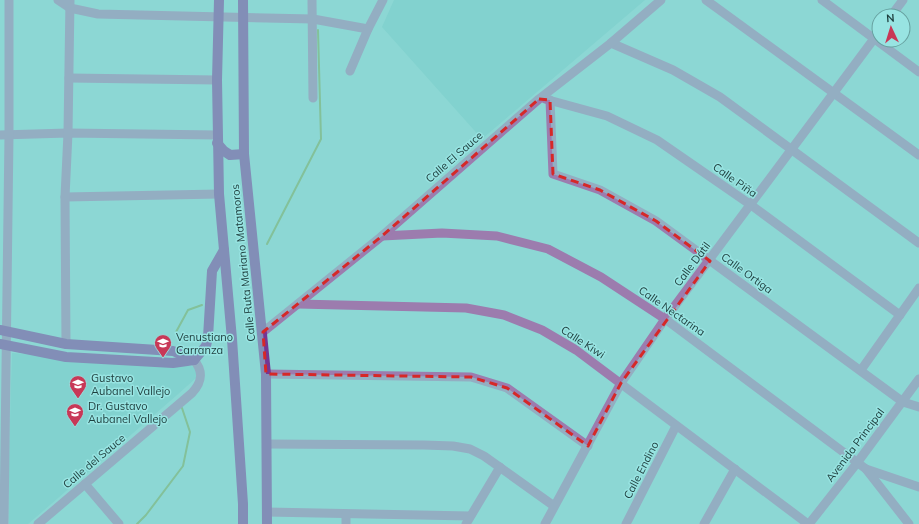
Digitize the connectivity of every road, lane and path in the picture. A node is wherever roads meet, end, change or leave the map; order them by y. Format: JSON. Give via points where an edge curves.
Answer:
{"nodes":[{"id":1,"x":9,"y":0,"type":"edge"},
{"id":2,"x":58,"y":0,"type":"edge"},
{"id":3,"x":219,"y":0,"type":"edge"},
{"id":4,"x":243,"y":0,"type":"edge"},
{"id":5,"x":312,"y":0,"type":"edge"},
{"id":6,"x":383,"y":0,"type":"edge"},
{"id":7,"x":661,"y":0,"type":"edge"},
{"id":8,"x":706,"y":0,"type":"edge"},
{"id":9,"x":822,"y":0,"type":"edge"},
{"id":10,"x":70,"y":4,"type":"edge"},
{"id":11,"x":218,"y":16,"type":"junction"},
{"id":12,"x":243,"y":17,"type":"junction"},
{"id":13,"x":313,"y":19,"type":"junction"},
{"id":14,"x":368,"y":29,"type":"junction"},
{"id":15,"x":871,"y":33,"type":"edge"},
{"id":16,"x":611,"y":43,"type":"junction"},
{"id":17,"x":871,"y":43,"type":"edge"},
{"id":18,"x":890,"y":48,"type":"edge"},
{"id":19,"x":350,"y":71,"type":"dead end"},
{"id":20,"x":919,"y":72,"type":"edge"},
{"id":21,"x":69,"y":78,"type":"junction"},
{"id":22,"x":217,"y":80,"type":"junction"},
{"id":23,"x":833,"y":93,"type":"junction"},
{"id":24,"x":314,"y":98,"type":"dead end"},
{"id":25,"x":539,"y":99,"type":"junction"},
{"id":26,"x":550,"y":100,"type":"junction"},
{"id":27,"x":68,"y":134,"type":"junction"},
{"id":28,"x":5,"y":135,"type":"edge"},
{"id":29,"x":217,"y":139,"type":"junction"},
{"id":30,"x":791,"y":150,"type":"junction"},
{"id":31,"x":244,"y":154,"type":"junction"},
{"id":32,"x":919,"y":155,"type":"edge"},
{"id":33,"x":219,"y":194,"type":"junction"},
{"id":34,"x":66,"y":197,"type":"junction"},
{"id":35,"x":751,"y":205,"type":"junction"},
{"id":36,"x":382,"y":236,"type":"junction"},
{"id":37,"x":919,"y":243,"type":"edge"},
{"id":38,"x":224,"y":250,"type":"junction"},
{"id":39,"x":710,"y":260,"type":"junction"},
{"id":40,"x":919,"y":288,"type":"edge"},
{"id":41,"x":298,"y":304,"type":"junction"},
{"id":42,"x":900,"y":315,"type":"junction"},
{"id":43,"x":665,"y":319,"type":"junction"},
{"id":44,"x":3,"y":332,"type":"edge"},
{"id":45,"x":263,"y":332,"type":"junction"},
{"id":46,"x":66,"y":344,"type":"junction"},
{"id":47,"x":3,"y":345,"type":"edge"},
{"id":48,"x":194,"y":360,"type":"junction"},
{"id":49,"x":861,"y":370,"type":"junction"},
{"id":50,"x":266,"y":374,"type":"junction"},
{"id":51,"x":919,"y":379,"type":"edge"},
{"id":52,"x":621,"y":383,"type":"junction"},
{"id":53,"x":903,"y":402,"type":"junction"},
{"id":54,"x":919,"y":407,"type":"edge"},
{"id":55,"x":676,"y":426,"type":"junction"},
{"id":56,"x":267,"y":444,"type":"junction"},
{"id":57,"x":588,"y":446,"type":"junction"},
{"id":58,"x":857,"y":463,"type":"junction"},
{"id":59,"x":3,"y":465,"type":"edge"},
{"id":60,"x":500,"y":467,"type":"junction"},
{"id":61,"x":735,"y":469,"type":"junction"},
{"id":62,"x":866,"y":469,"type":"junction"},
{"id":63,"x":86,"y":484,"type":"junction"},
{"id":64,"x":919,"y":487,"type":"edge"},
{"id":65,"x":554,"y":506,"type":"junction"},
{"id":66,"x":267,"y":512,"type":"junction"},
{"id":67,"x":346,"y":514,"type":"junction"},
{"id":68,"x":468,"y":520,"type":"edge"},
{"id":69,"x":4,"y":524,"type":"edge"},
{"id":70,"x":38,"y":524,"type":"edge"},
{"id":71,"x":119,"y":524,"type":"edge"},
{"id":72,"x":243,"y":524,"type":"edge"},
{"id":73,"x":267,"y":524,"type":"edge"},
{"id":74,"x":346,"y":524,"type":"edge"},
{"id":75,"x":545,"y":524,"type":"edge"},
{"id":76,"x":626,"y":524,"type":"edge"},
{"id":77,"x":704,"y":524,"type":"edge"},
{"id":78,"x":809,"y":524,"type":"edge"},
{"id":79,"x":909,"y":524,"type":"edge"}],
"edges":[{"from":1,"to":28,"type":"street"},
{"from":2,"to":10,"type":"street"},
{"from":3,"to":11,"type":"main road","name":"Calle Ruta Mariano Matamoros"},
{"from":4,"to":12,"type":"main road","name":"Calle Ruta Mariano Matamoros"},
{"from":5,"to":13,"type":"street"},
{"from":6,"to":14,"type":"street"},
{"from":7,"to":16,"type":"street","name":"Calle El Sauce"},
{"from":8,"to":23,"type":"street"},
{"from":9,"to":15,"type":"street"},
{"from":10,"to":11,"type":"street","via":[[98,14]]},
{"from":10,"to":21,"type":"street"},
{"from":11,"to":12,"type":"street"},
{"from":11,"to":22,"type":"main road","name":"Calle Ruta Mariano Matamoros"},
{"from":12,"to":13,"type":"street"},
{"from":12,"to":31,"type":"main road","name":"Calle Ruta Mariano Matamoros"},
{"from":13,"to":14,"type":"street"},
{"from":13,"to":24,"type":"street"},
{"from":14,"to":19,"type":"street"},
{"from":16,"to":25,"type":"street","name":"Calle El Sauce"},
{"from":16,"to":30,"type":"street","via":[[673,70],[720,97]]},
{"from":17,"to":23,"type":"street","name":"Calle Dátil"},
{"from":18,"to":20,"type":"street"},
{"from":21,"to":22,"type":"street"},
{"from":21,"to":27,"type":"street"},
{"from":22,"to":29,"type":"main road","name":"Calle Ruta Mariano Matamoros"},
{"from":23,"to":30,"type":"street","name":"Calle Dátil"},
{"from":23,"to":32,"type":"street"},
{"from":25,"to":26,"type":"street","name":"Calle Piña"},
{"from":25,"to":36,"type":"street","name":"Calle El Sauce"},
{"from":26,"to":35,"type":"street","name":"Calle Piña","via":[[607,116],[657,140]]},
{"from":26,"to":39,"type":"street","name":"Calle Ortiga","via":[[553,174],[600,190],[656,221]]},
{"from":27,"to":28,"type":"street"},
{"from":27,"to":29,"type":"street"},
{"from":27,"to":34,"type":"street"},
{"from":28,"to":44,"type":"street"},
{"from":29,"to":31,"type":"main road","via":[[224,151],[230,155]]},
{"from":29,"to":33,"type":"main road","name":"Calle Ruta Mariano Matamoros"},
{"from":30,"to":35,"type":"street","name":"Calle Dátil"},
{"from":30,"to":37,"type":"street"},
{"from":31,"to":45,"type":"main road","name":"Calle Ruta Mariano Matamoros"},
{"from":33,"to":34,"type":"street"},
{"from":33,"to":38,"type":"main road","name":"Calle Ruta Mariano Matamoros"},
{"from":34,"to":46,"type":"street"},
{"from":35,"to":39,"type":"street","name":"Calle Dátil"},
{"from":35,"to":42,"type":"street","name":"Calle Piña"},
{"from":36,"to":41,"type":"street","name":"Calle El Sauce"},
{"from":36,"to":43,"type":"street","name":"Calle Nectarina","via":[[442,233],[497,236],[548,249],[601,277]]},
{"from":38,"to":48,"type":"main road","via":[[212,271],[206,346]]},
{"from":38,"to":72,"type":"main road","name":"Calle Ruta Mariano Matamoros","via":[[234,355]]},
{"from":39,"to":43,"type":"street","name":"Calle Dátil"},
{"from":39,"to":49,"type":"street","name":"Calle Ortiga"},
{"from":40,"to":42,"type":"street"},
{"from":41,"to":45,"type":"street","name":"Calle El Sauce"},
{"from":41,"to":52,"type":"street","name":"Calle Kiwi","via":[[466,308],[504,315],[542,330],[576,350]]},
{"from":42,"to":49,"type":"street"},
{"from":43,"to":52,"type":"street","name":"Calle Dátil"},
{"from":43,"to":58,"type":"street","name":"Calle Nectarina"},
{"from":44,"to":46,"type":"main road"},
{"from":44,"to":47,"type":"street"},
{"from":45,"to":50,"type":"main road","name":"Calle Ruta Mariano Matamoros"},
{"from":46,"to":48,"type":"main road","via":[[174,351]]},
{"from":47,"to":48,"type":"main road","via":[[66,357],[173,363]]},
{"from":47,"to":59,"type":"street"},
{"from":48,"to":63,"type":"street","name":"Calle del Sauce","via":[[200,367],[201,377],[198,386]]},
{"from":49,"to":53,"type":"street","name":"Calle Ortiga"},
{"from":50,"to":56,"type":"main road","name":"Calle Ruta Mariano Matamoros"},
{"from":50,"to":57,"type":"street","via":[[470,377],[507,388]]},
{"from":51,"to":53,"type":"street","name":"Avenida Principal"},
{"from":52,"to":55,"type":"street","name":"Calle Kiwi"},
{"from":52,"to":57,"type":"street","name":"Calle Dátil"},
{"from":53,"to":54,"type":"street","name":"Calle Ortiga"},
{"from":53,"to":58,"type":"street","name":"Avenida Principal"},
{"from":55,"to":61,"type":"street","name":"Calle Kiwi"},
{"from":55,"to":76,"type":"street","name":"Calle Endino"},
{"from":56,"to":60,"type":"street","via":[[453,446],[474,451]]},
{"from":56,"to":66,"type":"main road","name":"Calle Ruta Mariano Matamoros"},
{"from":57,"to":65,"type":"street","name":"Calle Dátil"},
{"from":58,"to":62,"type":"street","name":"Calle Nectarina"},
{"from":58,"to":78,"type":"street","name":"Avenida Principal"},
{"from":59,"to":69,"type":"street"},
{"from":60,"to":65,"type":"street"},
{"from":60,"to":68,"type":"street"},
{"from":61,"to":77,"type":"street"},
{"from":61,"to":78,"type":"street","name":"Calle Kiwi"},
{"from":62,"to":64,"type":"street","name":"Calle Nectarina"},
{"from":62,"to":79,"type":"street"},
{"from":63,"to":70,"type":"street","name":"Calle del Sauce"},
{"from":63,"to":71,"type":"street"},
{"from":65,"to":75,"type":"street","name":"Calle Dátil"},
{"from":66,"to":67,"type":"street"},
{"from":66,"to":73,"type":"main road","name":"Calle Ruta Mariano Matamoros"},
{"from":67,"to":68,"type":"street"},
{"from":67,"to":74,"type":"street"}]}
